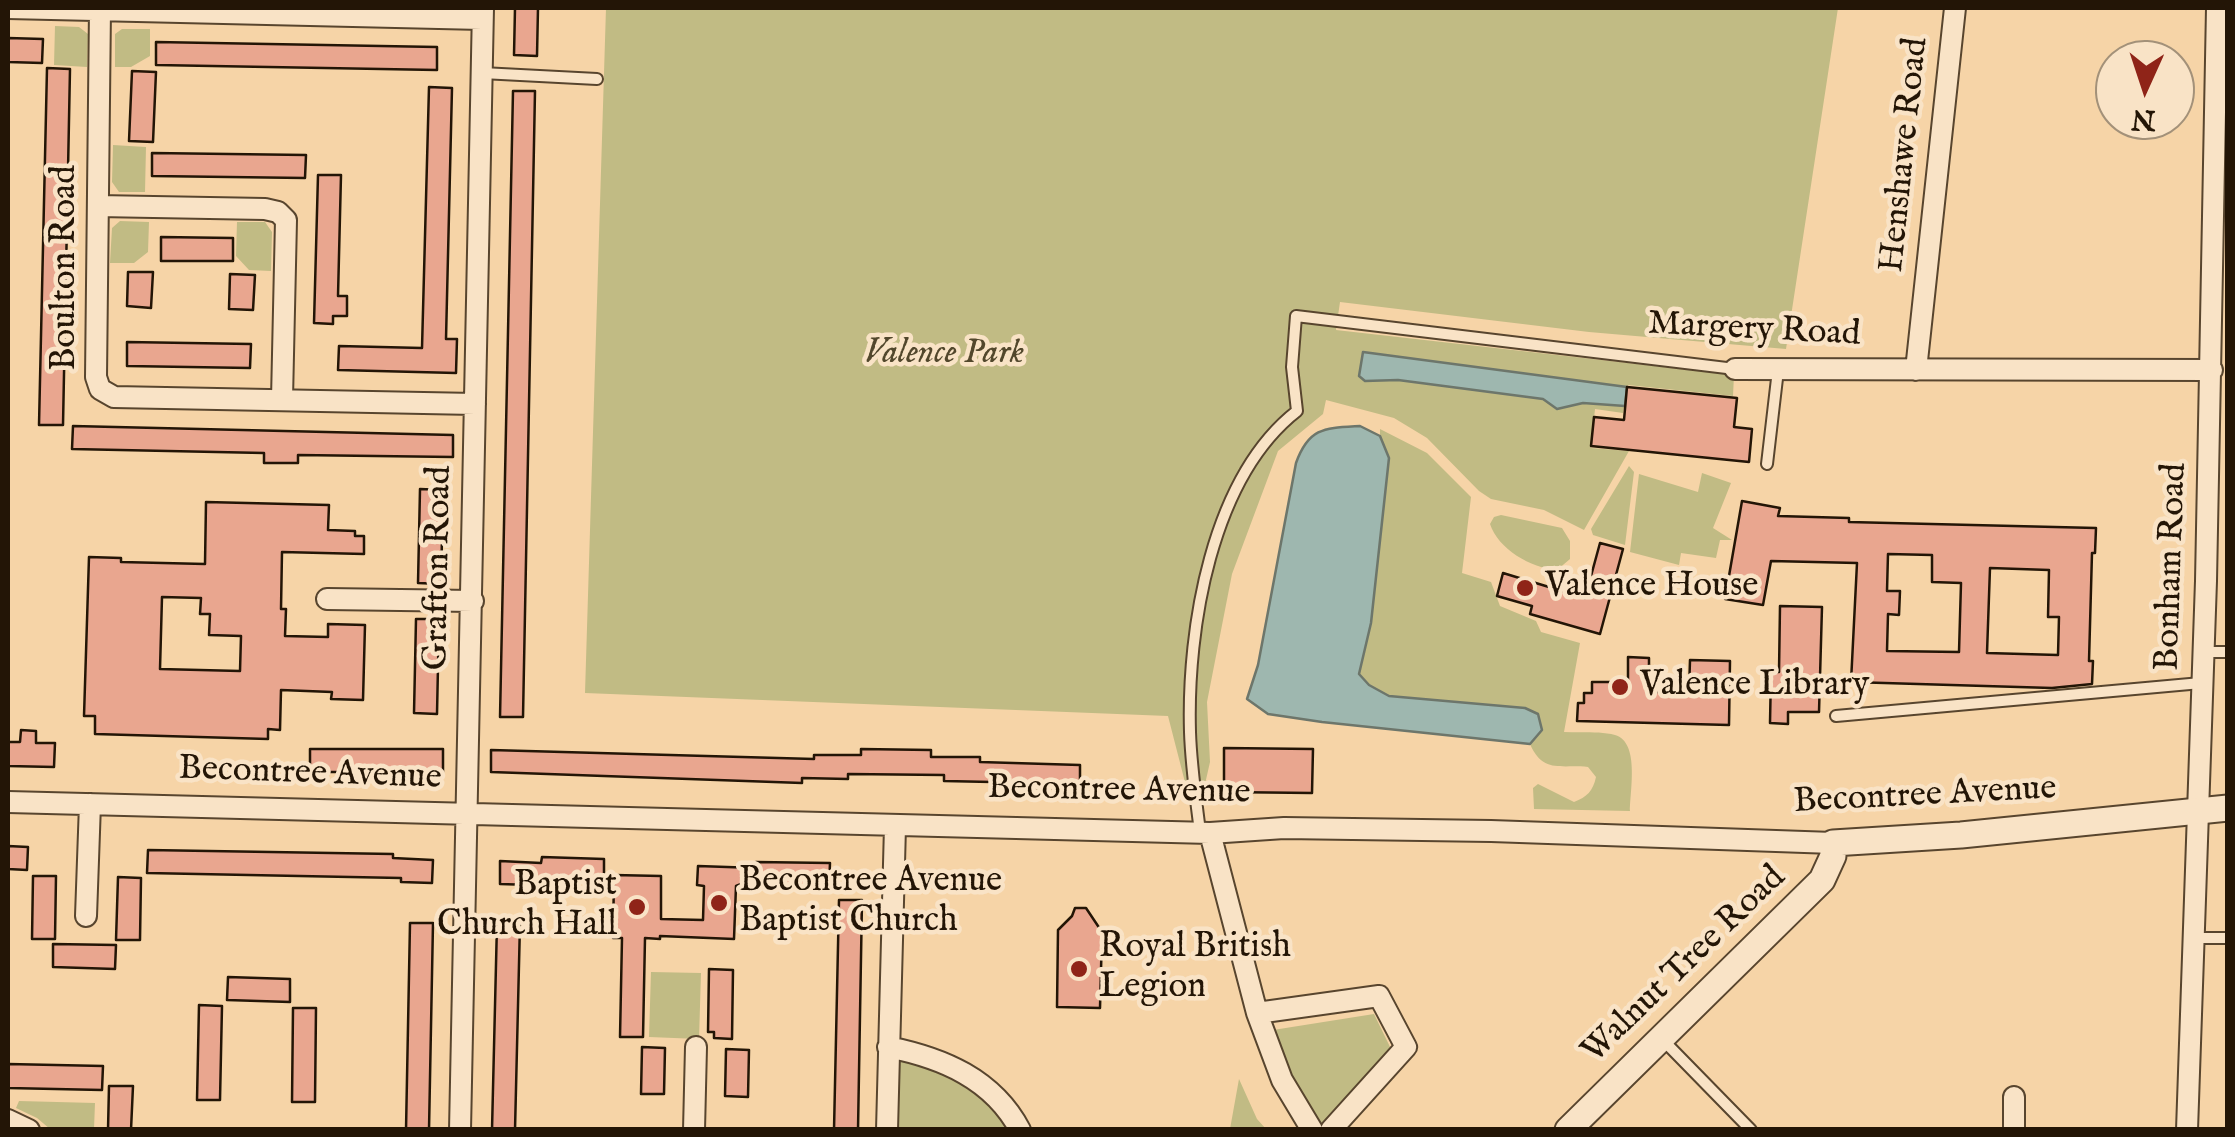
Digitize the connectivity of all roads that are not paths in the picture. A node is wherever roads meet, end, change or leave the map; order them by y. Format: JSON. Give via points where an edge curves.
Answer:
{"nodes":[{"id":1,"x":8,"y":8,"type":"edge"},
{"id":2,"x":1956,"y":8,"type":"edge"},
{"id":3,"x":2218,"y":8,"type":"edge"},
{"id":4,"x":100,"y":9,"type":"edge"},
{"id":5,"x":482,"y":13,"type":"edge"},
{"id":6,"x":482,"y":73,"type":"junction"},
{"id":7,"x":596,"y":78,"type":"dead end"},
{"id":8,"x":98,"y":206,"type":"junction"},
{"id":9,"x":1735,"y":369,"type":"joint"},
{"id":10,"x":1778,"y":369,"type":"junction"},
{"id":11,"x":1916,"y":370,"type":"junction"},
{"id":12,"x":2212,"y":370,"type":"junction"},
{"id":13,"x":282,"y":399,"type":"junction"},
{"id":14,"x":475,"y":404,"type":"junction"},
{"id":15,"x":1767,"y":464,"type":"dead end"},
{"id":16,"x":327,"y":598,"type":"dead end"},
{"id":17,"x":472,"y":601,"type":"junction"},
{"id":18,"x":2202,"y":652,"type":"junction"},
{"id":19,"x":2228,"y":652,"type":"edge"},
{"id":20,"x":2201,"y":683,"type":"junction"},
{"id":21,"x":1836,"y":716,"type":"dead end"},
{"id":22,"x":8,"y":802,"type":"edge"},
{"id":23,"x":90,"y":804,"type":"junction"},
{"id":24,"x":2228,"y":808,"type":"edge"},
{"id":25,"x":2198,"y":810,"type":"junction"},
{"id":26,"x":466,"y":815,"type":"junction"},
{"id":27,"x":895,"y":826,"type":"junction"},
{"id":28,"x":1205,"y":832,"type":"junction"},
{"id":29,"x":1834,"y":844,"type":"junction"},
{"id":30,"x":86,"y":916,"type":"dead end"},
{"id":31,"x":2194,"y":938,"type":"junction"},
{"id":32,"x":2228,"y":938,"type":"edge"},
{"id":33,"x":1257,"y":1013,"type":"junction"},
{"id":34,"x":1661,"y":1038,"type":"junction"},
{"id":35,"x":696,"y":1046,"type":"dead end"},
{"id":36,"x":888,"y":1046,"type":"junction"},
{"id":37,"x":2014,"y":1097,"type":"dead end"},
{"id":38,"x":8,"y":1120,"type":"edge"},
{"id":39,"x":30,"y":1130,"type":"edge"},
{"id":40,"x":460,"y":1130,"type":"edge"},
{"id":41,"x":694,"y":1130,"type":"edge"},
{"id":42,"x":888,"y":1130,"type":"edge"},
{"id":43,"x":1020,"y":1130,"type":"edge"},
{"id":44,"x":1312,"y":1130,"type":"edge"},
{"id":45,"x":1331,"y":1130,"type":"edge"},
{"id":46,"x":1568,"y":1130,"type":"edge"},
{"id":47,"x":1750,"y":1130,"type":"edge"},
{"id":48,"x":2014,"y":1130,"type":"edge"},
{"id":49,"x":2187,"y":1130,"type":"edge"}],
"edges":[{"from":1,"to":4,"type":"street"},
{"from":2,"to":11,"type":"street","name":"Henshawe Road"},
{"from":3,"to":12,"type":"street","name":"Bonham Road"},
{"from":4,"to":5,"type":"street"},
{"from":4,"to":8,"type":"street","name":"Boulton Road"},
{"from":5,"to":6,"type":"street","name":"Grafton Road"},
{"from":6,"to":7,"type":"lane"},
{"from":6,"to":14,"type":"street","name":"Grafton Road"},
{"from":8,"to":13,"type":"street","name":"Boulton Road","via":[[100,389],[114,397]]},
{"from":8,"to":13,"type":"street","via":[[266,209],[286,220]]},
{"from":9,"to":10,"type":"street","name":"Margery Road"},
{"from":9,"to":28,"type":"lane","name":"Margery Road","via":[[1296,316],[1297,411],[1275,428],[1238,483],[1201,598],[1190,732]]},
{"from":10,"to":11,"type":"street","name":"Margery Road"},
{"from":10,"to":15,"type":"lane"},
{"from":11,"to":12,"type":"street","name":"Margery Road"},
{"from":12,"to":18,"type":"street","name":"Bonham Road"},
{"from":13,"to":14,"type":"street","name":"Boulton Road"},
{"from":14,"to":17,"type":"street","name":"Grafton Road"},
{"from":16,"to":17,"type":"street"},
{"from":17,"to":26,"type":"street","name":"Grafton Road"},
{"from":18,"to":19,"type":"lane"},
{"from":18,"to":20,"type":"street","name":"Bonham Road"},
{"from":20,"to":21,"type":"lane"},
{"from":20,"to":25,"type":"street","name":"Bonham Road"},
{"from":22,"to":23,"type":"street","name":"Becontree Avenue"},
{"from":23,"to":26,"type":"street","name":"Becontree Avenue"},
{"from":23,"to":30,"type":"street"},
{"from":24,"to":25,"type":"street","name":"Becontree Avenue"},
{"from":25,"to":29,"type":"street","name":"Becontree Avenue"},
{"from":25,"to":31,"type":"street","name":"Bonham Road"},
{"from":26,"to":27,"type":"street","name":"Becontree Avenue"},
{"from":26,"to":40,"type":"street","name":"Grafton Road"},
{"from":27,"to":28,"type":"street","name":"Becontree Avenue"},
{"from":27,"to":36,"type":"street"},
{"from":28,"to":29,"type":"street","name":"Becontree Avenue","via":[[1435,830]]},
{"from":28,"to":33,"type":"street"},
{"from":29,"to":34,"type":"street","name":"Walnut Tree Road","via":[[1822,880]]},
{"from":31,"to":32,"type":"lane"},
{"from":31,"to":49,"type":"street","name":"Bonham Road"},
{"from":33,"to":44,"type":"street","via":[[1282,1080]]},
{"from":33,"to":45,"type":"street","via":[[1379,996],[1406,1047]]},
{"from":34,"to":46,"type":"street","name":"Walnut Tree Road"},
{"from":34,"to":47,"type":"lane"},
{"from":35,"to":41,"type":"street"},
{"from":36,"to":42,"type":"street"},
{"from":36,"to":43,"type":"street","via":[[962,1071],[988,1088]]},
{"from":37,"to":48,"type":"street"},
{"from":38,"to":39,"type":"street"}]}
